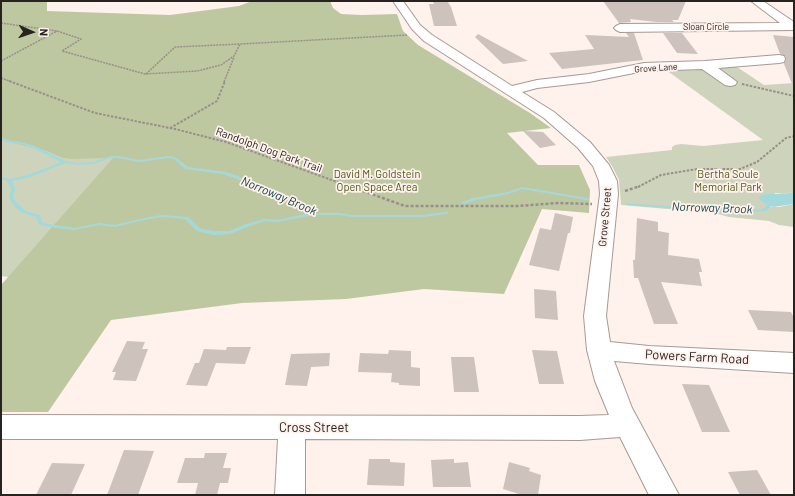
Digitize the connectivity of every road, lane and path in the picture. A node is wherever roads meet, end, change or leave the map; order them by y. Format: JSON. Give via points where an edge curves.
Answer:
{"nodes":[{"id":1,"x":398,"y":1,"type":"edge"},
{"id":2,"x":756,"y":1,"type":"edge"},
{"id":3,"x":1,"y":23,"type":"edge"},
{"id":4,"x":793,"y":27,"type":"edge"},
{"id":5,"x":620,"y":28,"type":"dead end"},
{"id":6,"x":57,"y":31,"type":"junction"},
{"id":7,"x":421,"y":33,"type":"junction"},
{"id":8,"x":240,"y":44,"type":"junction"},
{"id":9,"x":234,"y":56,"type":"junction"},
{"id":10,"x":779,"y":59,"type":"dead end"},
{"id":11,"x":1,"y":61,"type":"edge"},
{"id":12,"x":705,"y":65,"type":"junction"},
{"id":13,"x":145,"y":74,"type":"junction"},
{"id":14,"x":1,"y":78,"type":"edge"},
{"id":15,"x":730,"y":82,"type":"joint"},
{"id":16,"x":511,"y":90,"type":"junction"},
{"id":17,"x":794,"y":96,"type":"edge"},
{"id":18,"x":169,"y":128,"type":"junction"},
{"id":19,"x":794,"y":136,"type":"edge"},
{"id":20,"x":622,"y":191,"type":"dead end"},
{"id":21,"x":608,"y":206,"type":"junction"},
{"id":22,"x":599,"y":350,"type":"junction"},
{"id":23,"x":794,"y":363,"type":"edge"},
{"id":24,"x":627,"y":424,"type":"junction"},
{"id":25,"x":1,"y":427,"type":"edge"},
{"id":26,"x":293,"y":428,"type":"junction"},
{"id":27,"x":290,"y":495,"type":"edge"},
{"id":28,"x":664,"y":495,"type":"edge"}],
"edges":[{"from":1,"to":7,"type":"street","name":"Grove Street"},
{"from":2,"to":4,"type":"street"},
{"from":3,"to":6,"type":"path"},
{"from":4,"to":5,"type":"street","name":"Sloan Circle"},
{"from":6,"to":11,"type":"path"},
{"from":6,"to":13,"type":"path","via":[[81,39],[62,51]]},
{"from":7,"to":8,"type":"path"},
{"from":7,"to":16,"type":"street","name":"Grove Street","via":[[436,45]]},
{"from":8,"to":9,"type":"path"},
{"from":8,"to":13,"type":"path","via":[[175,47]]},
{"from":9,"to":13,"type":"path","via":[[221,65],[198,70]]},
{"from":9,"to":18,"type":"path","via":[[217,101]]},
{"from":10,"to":12,"type":"street","name":"Grove Lane"},
{"from":12,"to":15,"type":"street"},
{"from":12,"to":16,"type":"street","name":"Grove Lane","via":[[639,68]]},
{"from":14,"to":18,"type":"path","name":"Randolph Dog Park Trail","via":[[95,113]]},
{"from":15,"to":17,"type":"path"},
{"from":16,"to":21,"type":"street","name":"Grove Street","via":[[558,122],[594,155],[608,181]]},
{"from":18,"to":21,"type":"path","name":"Randolph Dog Park Trail","via":[[226,142],[405,206],[572,203]]},
{"from":19,"to":20,"type":"path","via":[[786,138],[757,162],[740,169],[697,169],[661,175],[634,189]]},
{"from":21,"to":22,"type":"street","name":"Grove Street","via":[[595,316]]},
{"from":22,"to":23,"type":"street","name":"Powers Farm Road"},
{"from":22,"to":24,"type":"street","name":"Grove Street","via":[[608,381]]},
{"from":24,"to":26,"type":"street","name":"Cross Street","via":[[580,428]]},
{"from":24,"to":28,"type":"street","name":"Grove Street"},
{"from":25,"to":26,"type":"street","name":"Cross Street"},
{"from":26,"to":27,"type":"street","via":[[290,446]]}]}
